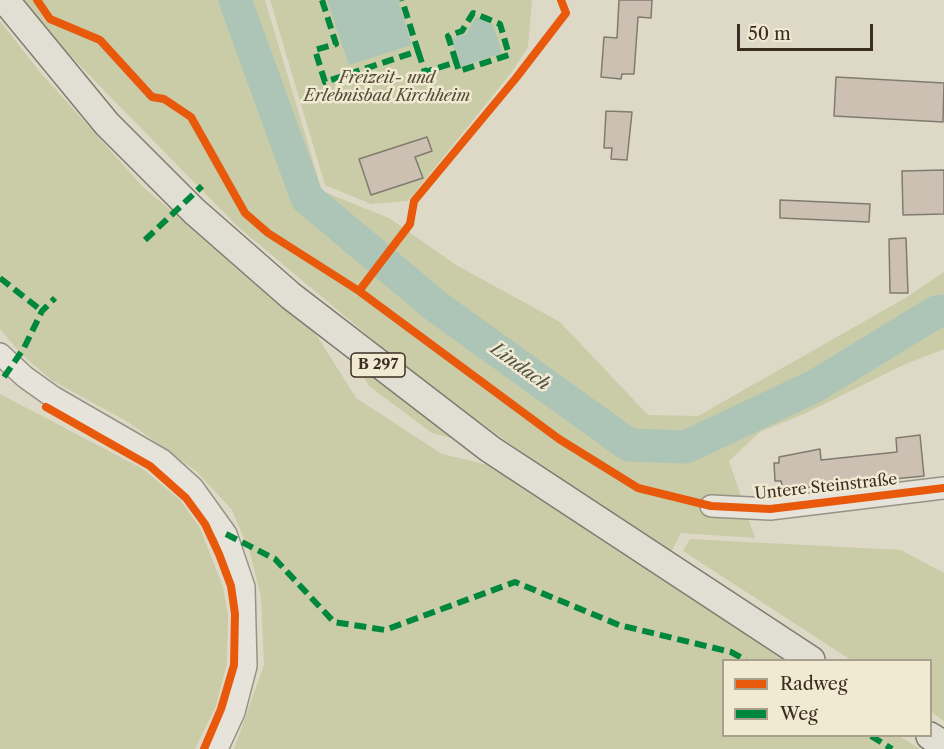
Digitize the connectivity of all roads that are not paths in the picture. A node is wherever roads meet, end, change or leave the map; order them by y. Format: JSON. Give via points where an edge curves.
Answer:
{"nodes":[{"id":1,"x":5,"y":0,"type":"edge"},
{"id":2,"x":0,"y":354,"type":"edge"},
{"id":3,"x":944,"y":488,"type":"edge"},
{"id":4,"x":711,"y":506,"type":"dead end"},
{"id":5,"x":809,"y":659,"type":"edge"},
{"id":6,"x":217,"y":749,"type":"edge"}],
"edges":[{"from":1,"to":5,"type":"main road","number":"B 297","via":[[107,124],[194,211],[291,296],[490,449]]},
{"from":2,"to":6,"type":"street","via":[[53,397],[162,460],[193,488],[226,534],[244,587],[246,666],[234,712]]},
{"from":3,"to":4,"type":"street","name":"Untere Steinstraße","via":[[770,509]]}]}
